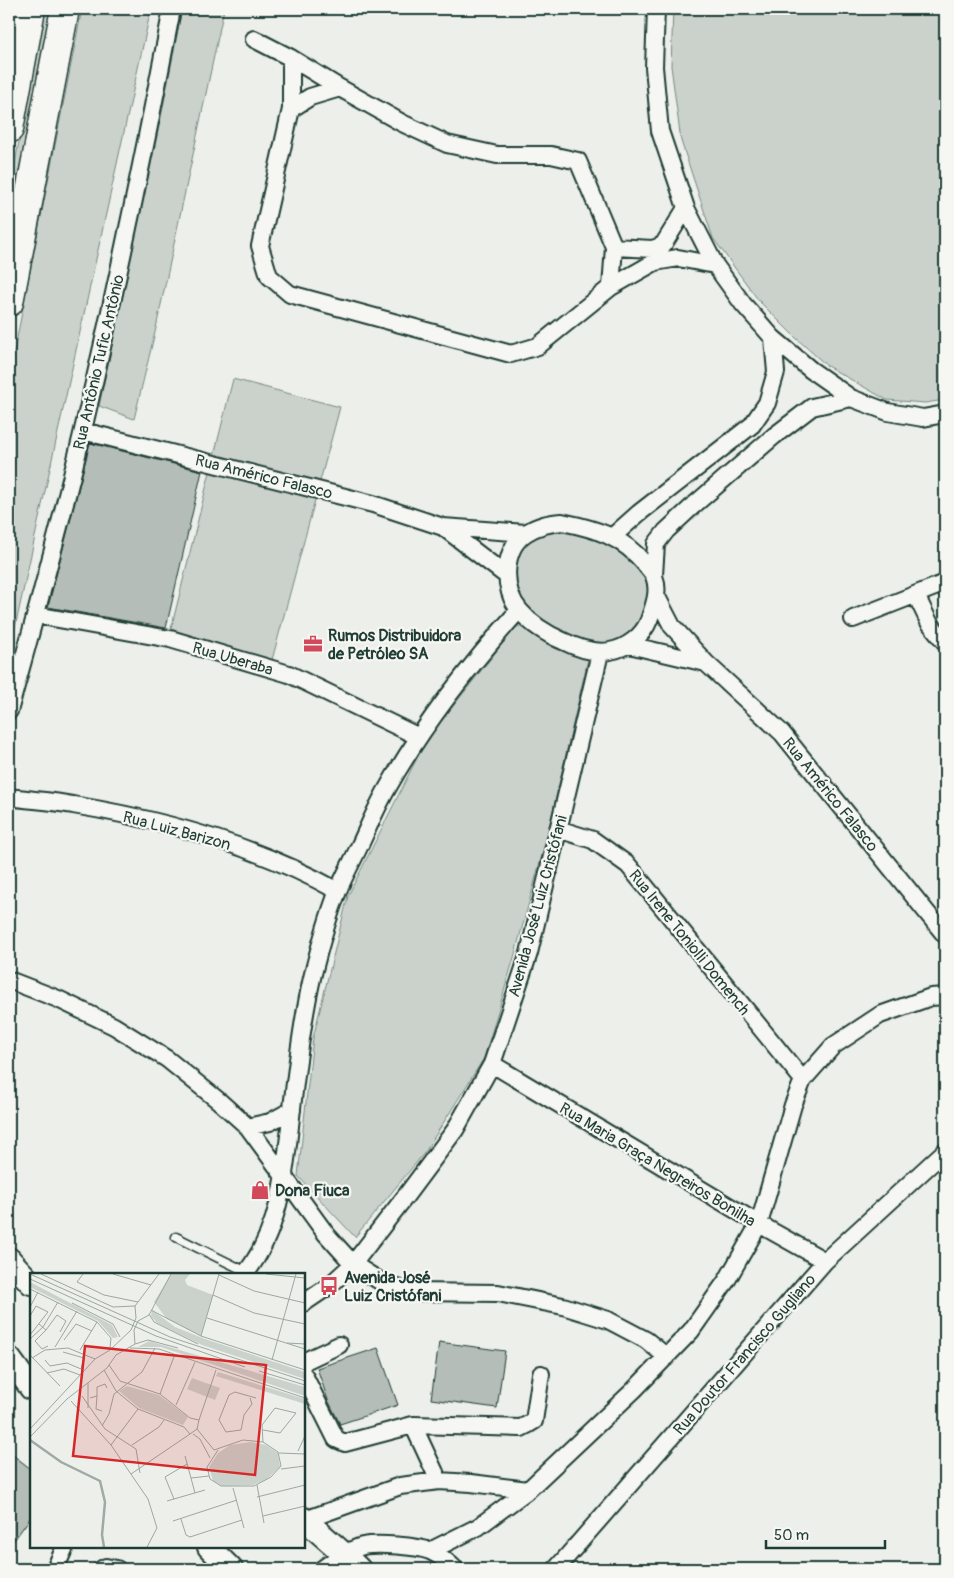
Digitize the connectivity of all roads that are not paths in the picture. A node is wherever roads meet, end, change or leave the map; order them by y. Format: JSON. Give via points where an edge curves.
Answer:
{"nodes":[{"id":1,"x":31,"y":9,"type":"edge"},
{"id":2,"x":65,"y":9,"type":"edge"},
{"id":3,"x":172,"y":9,"type":"edge"},
{"id":4,"x":653,"y":11,"type":"edge"},
{"id":5,"x":254,"y":39,"type":"dead end"},
{"id":6,"x":290,"y":58,"type":"junction"},
{"id":7,"x":340,"y":88,"type":"junction"},
{"id":8,"x":291,"y":109,"type":"junction"},
{"id":9,"x":9,"y":129,"type":"edge"},
{"id":10,"x":686,"y":208,"type":"junction"},
{"id":11,"x":614,"y":247,"type":"junction"},
{"id":12,"x":654,"y":255,"type":"junction"},
{"id":13,"x":715,"y":265,"type":"junction"},
{"id":14,"x":611,"y":287,"type":"junction"},
{"id":15,"x":9,"y":302,"type":"edge"},
{"id":16,"x":773,"y":338,"type":"junction"},
{"id":17,"x":851,"y":398,"type":"junction"},
{"id":18,"x":945,"y":414,"type":"edge"},
{"id":19,"x":83,"y":431,"type":"junction"},
{"id":20,"x":742,"y":433,"type":"junction"},
{"id":21,"x":756,"y":452,"type":"junction"},
{"id":22,"x":443,"y":527,"type":"junction"},
{"id":23,"x":526,"y":533,"type":"junction"},
{"id":24,"x":612,"y":537,"type":"junction"},
{"id":25,"x":654,"y":575,"type":"junction"},
{"id":26,"x":506,"y":576,"type":"junction"},
{"id":27,"x":945,"y":583,"type":"edge"},
{"id":28,"x":916,"y":595,"type":"junction"},
{"id":29,"x":657,"y":597,"type":"junction"},
{"id":30,"x":519,"y":610,"type":"junction"},
{"id":31,"x":36,"y":615,"type":"junction"},
{"id":32,"x":853,"y":619,"type":"dead end"},
{"id":33,"x":945,"y":642,"type":"edge"},
{"id":34,"x":629,"y":644,"type":"junction"},
{"id":35,"x":600,"y":653,"type":"junction"},
{"id":36,"x":706,"y":663,"type":"junction"},
{"id":37,"x":9,"y":711,"type":"edge"},
{"id":38,"x":419,"y":737,"type":"junction"},
{"id":39,"x":9,"y":797,"type":"edge"},
{"id":40,"x":558,"y":829,"type":"junction"},
{"id":41,"x":338,"y":891,"type":"junction"},
{"id":42,"x":945,"y":935,"type":"edge"},
{"id":43,"x":9,"y":980,"type":"edge"},
{"id":44,"x":945,"y":996,"type":"edge"},
{"id":45,"x":492,"y":1064,"type":"junction"},
{"id":46,"x":803,"y":1080,"type":"junction"},
{"id":47,"x":292,"y":1110,"type":"junction"},
{"id":48,"x":248,"y":1127,"type":"junction"},
{"id":49,"x":945,"y":1151,"type":"edge"},
{"id":50,"x":284,"y":1177,"type":"junction"},
{"id":51,"x":759,"y":1224,"type":"junction"},
{"id":52,"x":176,"y":1237,"type":"dead end"},
{"id":53,"x":9,"y":1259,"type":"edge"},
{"id":54,"x":826,"y":1261,"type":"junction"},
{"id":55,"x":353,"y":1264,"type":"junction"},
{"id":56,"x":246,"y":1273,"type":"edge"},
{"id":57,"x":30,"y":1282,"type":"edge"},
{"id":58,"x":305,"y":1302,"type":"edge"},
{"id":59,"x":339,"y":1345,"type":"dead end"},
{"id":60,"x":667,"y":1357,"type":"junction"},
{"id":61,"x":9,"y":1358,"type":"edge"},
{"id":62,"x":305,"y":1361,"type":"edge"},
{"id":63,"x":541,"y":1374,"type":"dead end"},
{"id":64,"x":305,"y":1377,"type":"edge"},
{"id":65,"x":30,"y":1387,"type":"edge"},
{"id":66,"x":413,"y":1425,"type":"junction"},
{"id":67,"x":439,"y":1482,"type":"junction"},
{"id":68,"x":528,"y":1490,"type":"junction"},
{"id":69,"x":305,"y":1519,"type":"edge"},
{"id":70,"x":65,"y":1548,"type":"edge"},
{"id":71,"x":211,"y":1548,"type":"edge"},
{"id":72,"x":430,"y":1551,"type":"junction"},
{"id":73,"x":352,"y":1561,"type":"edge"},
{"id":74,"x":55,"y":1569,"type":"edge"},
{"id":75,"x":102,"y":1569,"type":"edge"},
{"id":76,"x":117,"y":1569,"type":"edge"},
{"id":77,"x":231,"y":1569,"type":"edge"},
{"id":78,"x":322,"y":1569,"type":"edge"},
{"id":79,"x":455,"y":1569,"type":"edge"},
{"id":80,"x":556,"y":1569,"type":"edge"}],
"edges":[{"from":1,"to":9,"type":"highway"},
{"from":2,"to":15,"type":"highway"},
{"from":3,"to":19,"type":"street","name":"Rua Antônio Tufic Antônio"},
{"from":4,"to":10,"type":"street","via":[[660,131]]},
{"from":5,"to":6,"type":"street"},
{"from":6,"to":7,"type":"street"},
{"from":6,"to":8,"type":"street"},
{"from":7,"to":8,"type":"street","via":[[310,97]]},
{"from":7,"to":11,"type":"street","via":[[447,144],[497,155],[550,155],[578,161]]},
{"from":8,"to":14,"type":"street","via":[[260,246],[269,276],[290,294],[511,354],[538,346]]},
{"from":10,"to":12,"type":"street"},
{"from":10,"to":13,"type":"street"},
{"from":11,"to":12,"type":"street"},
{"from":11,"to":14,"type":"street"},
{"from":12,"to":13,"type":"street"},
{"from":12,"to":14,"type":"street"},
{"from":13,"to":16,"type":"street"},
{"from":16,"to":17,"type":"street"},
{"from":16,"to":20,"type":"street","via":[[776,372],[768,403]]},
{"from":17,"to":18,"type":"street","via":[[888,412],[924,418]]},
{"from":17,"to":21,"type":"street","via":[[812,407]]},
{"from":19,"to":22,"type":"street","name":"Rua Américo Falasco","via":[[373,504]]},
{"from":19,"to":31,"type":"street","name":"Rua Antônio Tufic Antônio"},
{"from":20,"to":21,"type":"street"},
{"from":20,"to":24,"type":"street"},
{"from":21,"to":25,"type":"street","via":[[666,531],[656,544]]},
{"from":22,"to":23,"type":"street","name":"Rua Américo Falasco"},
{"from":22,"to":26,"type":"street","name":"Rua Américo Falasco"},
{"from":23,"to":24,"type":"street","via":[[546,523],[562,522]]},
{"from":23,"to":26,"type":"street","via":[[509,556]]},
{"from":24,"to":25,"type":"street","via":[[636,553]]},
{"from":25,"to":29,"type":"street"},
{"from":26,"to":30,"type":"street","via":[[510,594]]},
{"from":27,"to":28,"type":"street"},
{"from":28,"to":32,"type":"street"},
{"from":28,"to":33,"type":"street","via":[[929,622]]},
{"from":29,"to":34,"type":"street","via":[[646,627]]},
{"from":29,"to":36,"type":"street","name":"Rua Américo Falasco","via":[[672,626]]},
{"from":30,"to":35,"type":"street","via":[[552,637],[576,648]]},
{"from":30,"to":38,"type":"street","via":[[437,710]]},
{"from":31,"to":37,"type":"street","name":"Rua Antônio Tufic Antônio"},
{"from":31,"to":38,"type":"street","name":"Rua Uberaba","via":[[170,640],[289,674]]},
{"from":34,"to":35,"type":"street"},
{"from":34,"to":36,"type":"street","name":"Rua Américo Falasco"},
{"from":35,"to":40,"type":"street","name":"Avenida José Luiz Cristófani"},
{"from":36,"to":42,"type":"street","name":"Rua Américo Falasco","via":[[782,733]]},
{"from":38,"to":41,"type":"street","via":[[386,790]]},
{"from":39,"to":41,"type":"street","name":"Rua Luiz Barizon","via":[[74,805],[167,824],[248,850],[307,874]]},
{"from":40,"to":45,"type":"street","name":"Avenida José Luiz Cristófani","via":[[529,952]]},
{"from":40,"to":46,"type":"street","name":"Rua Irene Toniolli Domench","via":[[593,840],[628,865]]},
{"from":41,"to":47,"type":"street","via":[[312,980]]},
{"from":43,"to":48,"type":"street","via":[[114,1026],[167,1059]]},
{"from":44,"to":46,"type":"street","via":[[932,997],[880,1015],[833,1046]]},
{"from":45,"to":51,"type":"street","name":"Rua Maria Graça Negreiros Bonilha"},
{"from":45,"to":55,"type":"street","name":"Avenida José Luiz Cristófani","via":[[455,1130]]},
{"from":46,"to":51,"type":"street"},
{"from":47,"to":48,"type":"street","via":[[270,1122]]},
{"from":47,"to":50,"type":"street"},
{"from":48,"to":50,"type":"street"},
{"from":49,"to":54,"type":"street","name":"Rua Doutor Francisco Gugliano"},
{"from":50,"to":55,"type":"street","via":[[326,1234]]},
{"from":50,"to":56,"type":"street","via":[[279,1204],[264,1246]]},
{"from":51,"to":54,"type":"street","name":"Rua Maria Graça Negreiros Bonilha"},
{"from":51,"to":60,"type":"street","via":[[722,1287],[691,1331]]},
{"from":52,"to":56,"type":"lane"},
{"from":53,"to":57,"type":"main road"},
{"from":54,"to":80,"type":"street","name":"Rua Doutor Francisco Gugliano"},
{"from":55,"to":58,"type":"street","name":"Avenida José Luiz Cristófani","via":[[330,1286]]},
{"from":55,"to":60,"type":"street","via":[[386,1285],[411,1292],[498,1293],[563,1306],[608,1320],[646,1340]]},
{"from":59,"to":62,"type":"street"},
{"from":60,"to":68,"type":"street"},
{"from":61,"to":65,"type":"main road"},
{"from":63,"to":66,"type":"street","via":[[534,1421],[521,1428]]},
{"from":64,"to":66,"type":"street","via":[[340,1442]]},
{"from":66,"to":67,"type":"street"},
{"from":67,"to":68,"type":"street"},
{"from":67,"to":69,"type":"street","via":[[400,1486]]},
{"from":68,"to":72,"type":"street","via":[[478,1527]]},
{"from":69,"to":73,"type":"main road"},
{"from":70,"to":74,"type":"street"},
{"from":71,"to":77,"type":"main road"},
{"from":72,"to":73,"type":"street","via":[[385,1545],[364,1546]]},
{"from":72,"to":79,"type":"street"},
{"from":73,"to":78,"type":"street"},
{"from":75,"to":76,"type":"street","via":[[106,1566]]}]}
